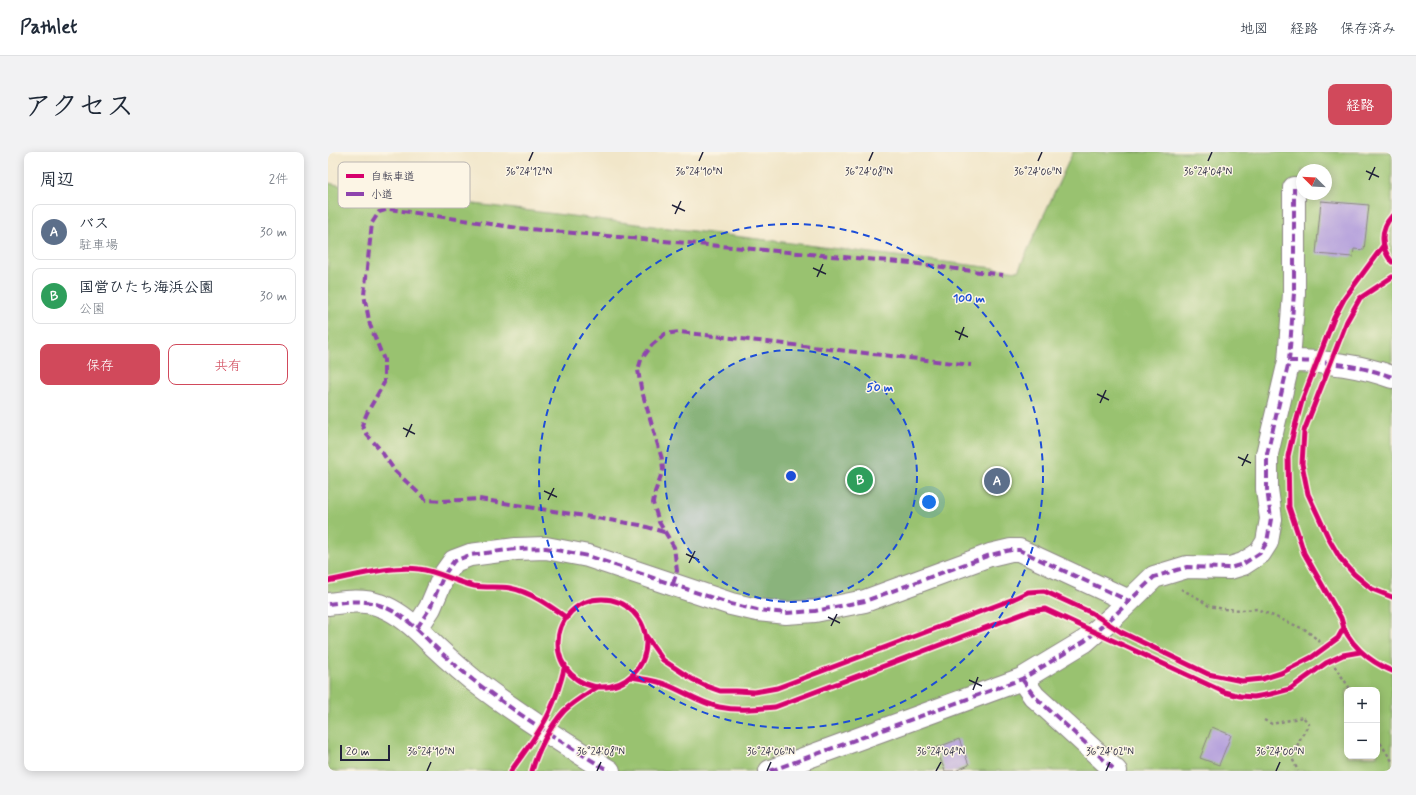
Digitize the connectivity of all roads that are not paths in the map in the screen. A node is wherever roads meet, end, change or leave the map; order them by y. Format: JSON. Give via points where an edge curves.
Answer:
{"nodes":[{"id":1,"x":1294,"y":188,"type":"dead end"},
{"id":2,"x":1294,"y":361,"type":"junction"},
{"id":3,"x":1392,"y":377,"type":"edge"},
{"id":4,"x":328,"y":604,"type":"edge"},
{"id":5,"x":1122,"y":608,"type":"junction"},
{"id":6,"x":417,"y":628,"type":"junction"},
{"id":7,"x":1022,"y":678,"type":"junction"},
{"id":8,"x":609,"y":771,"type":"edge"},
{"id":9,"x":770,"y":771,"type":"edge"},
{"id":10,"x":1116,"y":771,"type":"edge"}],
"edges":[{"from":1,"to":2,"type":"street"},
{"from":2,"to":3,"type":"street","via":[[1362,367]]},
{"from":2,"to":5,"type":"street","via":[[1267,454],[1267,489],[1271,519],[1267,542],[1260,554],[1230,568],[1187,567],[1154,577]]},
{"from":4,"to":6,"type":"street","via":[[378,604]]},
{"from":5,"to":6,"type":"street","via":[[1019,550],[990,555],[865,601],[815,611],[786,613],[731,604],[588,556],[546,548],[470,555],[454,561]]},
{"from":5,"to":7,"type":"street","via":[[1085,641]]},
{"from":6,"to":8,"type":"street","via":[[472,679],[530,722]]},
{"from":7,"to":9,"type":"street"},
{"from":7,"to":10,"type":"street","via":[[1034,696]]}]}
